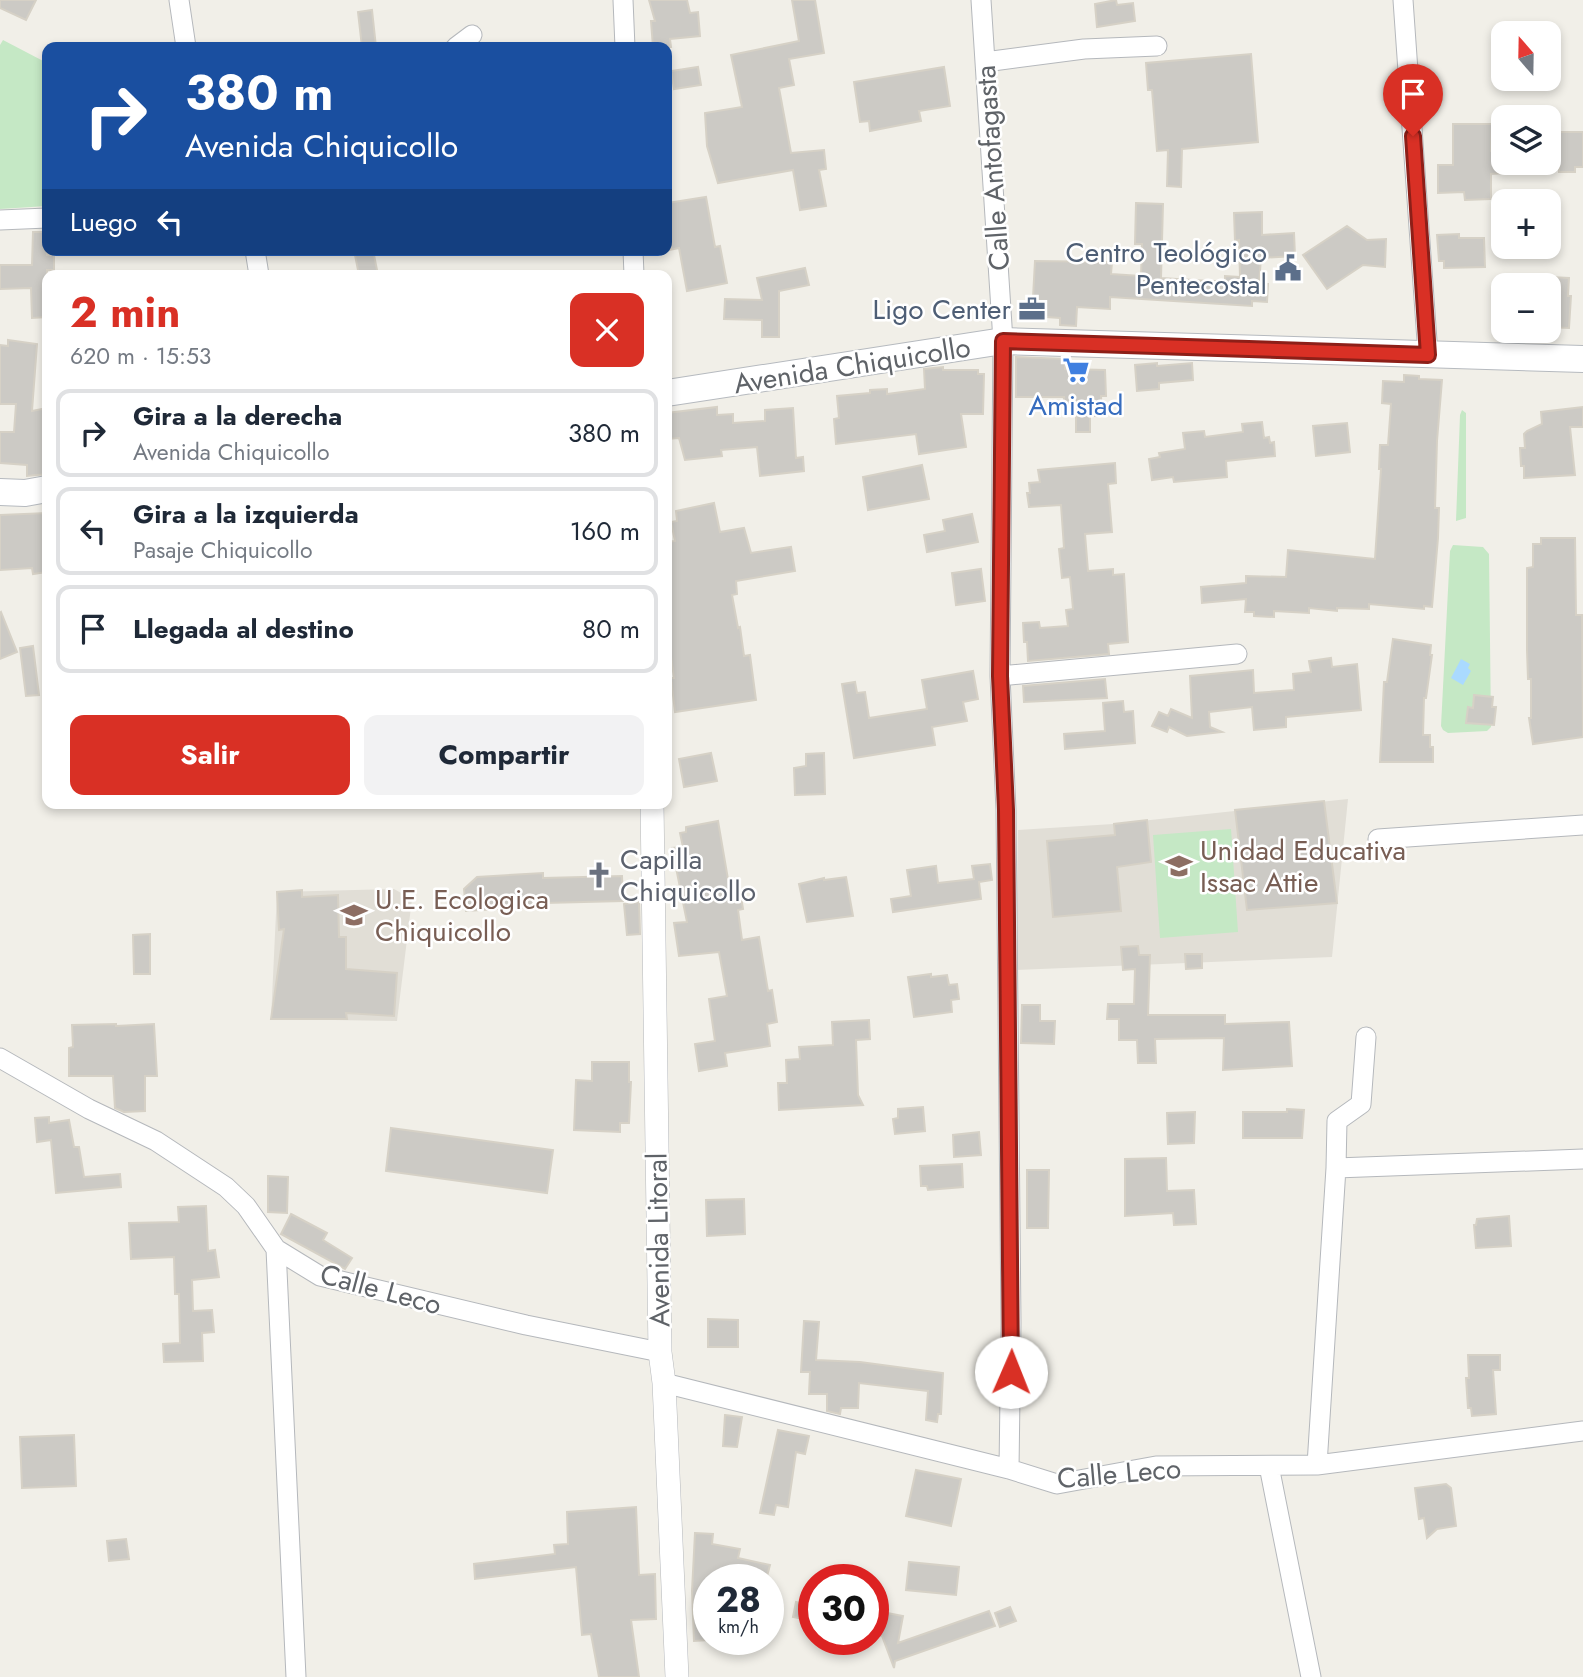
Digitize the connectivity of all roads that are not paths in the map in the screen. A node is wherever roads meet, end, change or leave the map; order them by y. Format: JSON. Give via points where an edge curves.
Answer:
{"nodes":[{"id":1,"x":179,"y":0,"type":"edge"},
{"id":2,"x":623,"y":0,"type":"edge"},
{"id":3,"x":981,"y":0,"type":"edge"},
{"id":4,"x":1403,"y":0,"type":"edge"},
{"id":5,"x":472,"y":35,"type":"dead end"},
{"id":6,"x":185,"y":42,"type":"edge"},
{"id":7,"x":463,"y":42,"type":"edge"},
{"id":8,"x":625,"y":42,"type":"edge"},
{"id":9,"x":1157,"y":46,"type":"dead end"},
{"id":10,"x":985,"y":62,"type":"junction"},
{"id":11,"x":42,"y":218,"type":"edge"},
{"id":12,"x":0,"y":220,"type":"edge"},
{"id":13,"x":1003,"y":341,"type":"junction"},
{"id":14,"x":1428,"y":355,"type":"junction"},
{"id":15,"x":1583,"y":359,"type":"edge"},
{"id":16,"x":672,"y":392,"type":"edge"},
{"id":17,"x":42,"y":490,"type":"edge"},
{"id":18,"x":0,"y":492,"type":"edge"},
{"id":19,"x":1237,"y":654,"type":"dead end"},
{"id":20,"x":1000,"y":676,"type":"junction"},
{"id":21,"x":652,"y":809,"type":"edge"},
{"id":22,"x":1583,"y":825,"type":"edge"},
{"id":23,"x":1378,"y":839,"type":"dead end"},
{"id":24,"x":1366,"y":1037,"type":"dead end"},
{"id":25,"x":0,"y":1058,"type":"edge"},
{"id":26,"x":1583,"y":1159,"type":"edge"},
{"id":27,"x":1336,"y":1168,"type":"junction"},
{"id":28,"x":276,"y":1249,"type":"junction"},
{"id":29,"x":660,"y":1352,"type":"junction"},
{"id":30,"x":664,"y":1383,"type":"junction"},
{"id":31,"x":1583,"y":1431,"type":"edge"},
{"id":32,"x":1317,"y":1465,"type":"junction"},
{"id":33,"x":1269,"y":1466,"type":"junction"},
{"id":34,"x":1009,"y":1469,"type":"junction"},
{"id":35,"x":296,"y":1677,"type":"edge"},
{"id":36,"x":677,"y":1677,"type":"edge"},
{"id":37,"x":1311,"y":1677,"type":"edge"}],
"edges":[{"from":1,"to":6,"type":"street"},
{"from":2,"to":8,"type":"street"},
{"from":3,"to":10,"type":"street","name":"Calle Antofagasta"},
{"from":4,"to":14,"type":"street"},
{"from":5,"to":7,"type":"street"},
{"from":9,"to":10,"type":"street","via":[[1084,49]]},
{"from":10,"to":13,"type":"street","name":"Calle Antofagasta"},
{"from":11,"to":12,"type":"street"},
{"from":13,"to":14,"type":"main road","name":"Avenida Chiquicollo"},
{"from":13,"to":16,"type":"main road","name":"Avenida Chiquicollo"},
{"from":13,"to":20,"type":"street","name":"Calle Antofagasta"},
{"from":14,"to":15,"type":"main road","name":"Avenida Chiquicollo"},
{"from":17,"to":18,"type":"main road"},
{"from":19,"to":20,"type":"street"},
{"from":20,"to":34,"type":"street","name":"Calle Antofagasta","via":[[1012,1323]]},
{"from":21,"to":29,"type":"street","name":"Avenida Litoral"},
{"from":22,"to":23,"type":"street"},
{"from":24,"to":27,"type":"street","via":[[1361,1104],[1337,1121]]},
{"from":25,"to":28,"type":"street","name":"Calle Leco","via":[[156,1141],[226,1187],[246,1206]]},
{"from":26,"to":27,"type":"street"},
{"from":27,"to":32,"type":"street"},
{"from":28,"to":29,"type":"street","name":"Calle Leco","via":[[320,1276]]},
{"from":28,"to":35,"type":"street"},
{"from":29,"to":30,"type":"street","name":"Avenida Litoral"},
{"from":30,"to":34,"type":"street","name":"Calle Leco"},
{"from":30,"to":36,"type":"street","name":"Avenida Litoral"},
{"from":31,"to":32,"type":"street","name":"Calle Leco"},
{"from":32,"to":33,"type":"street","name":"Calle Leco"},
{"from":33,"to":34,"type":"street","name":"Calle Leco","via":[[1156,1466],[1057,1484]]},
{"from":33,"to":37,"type":"street"}]}
